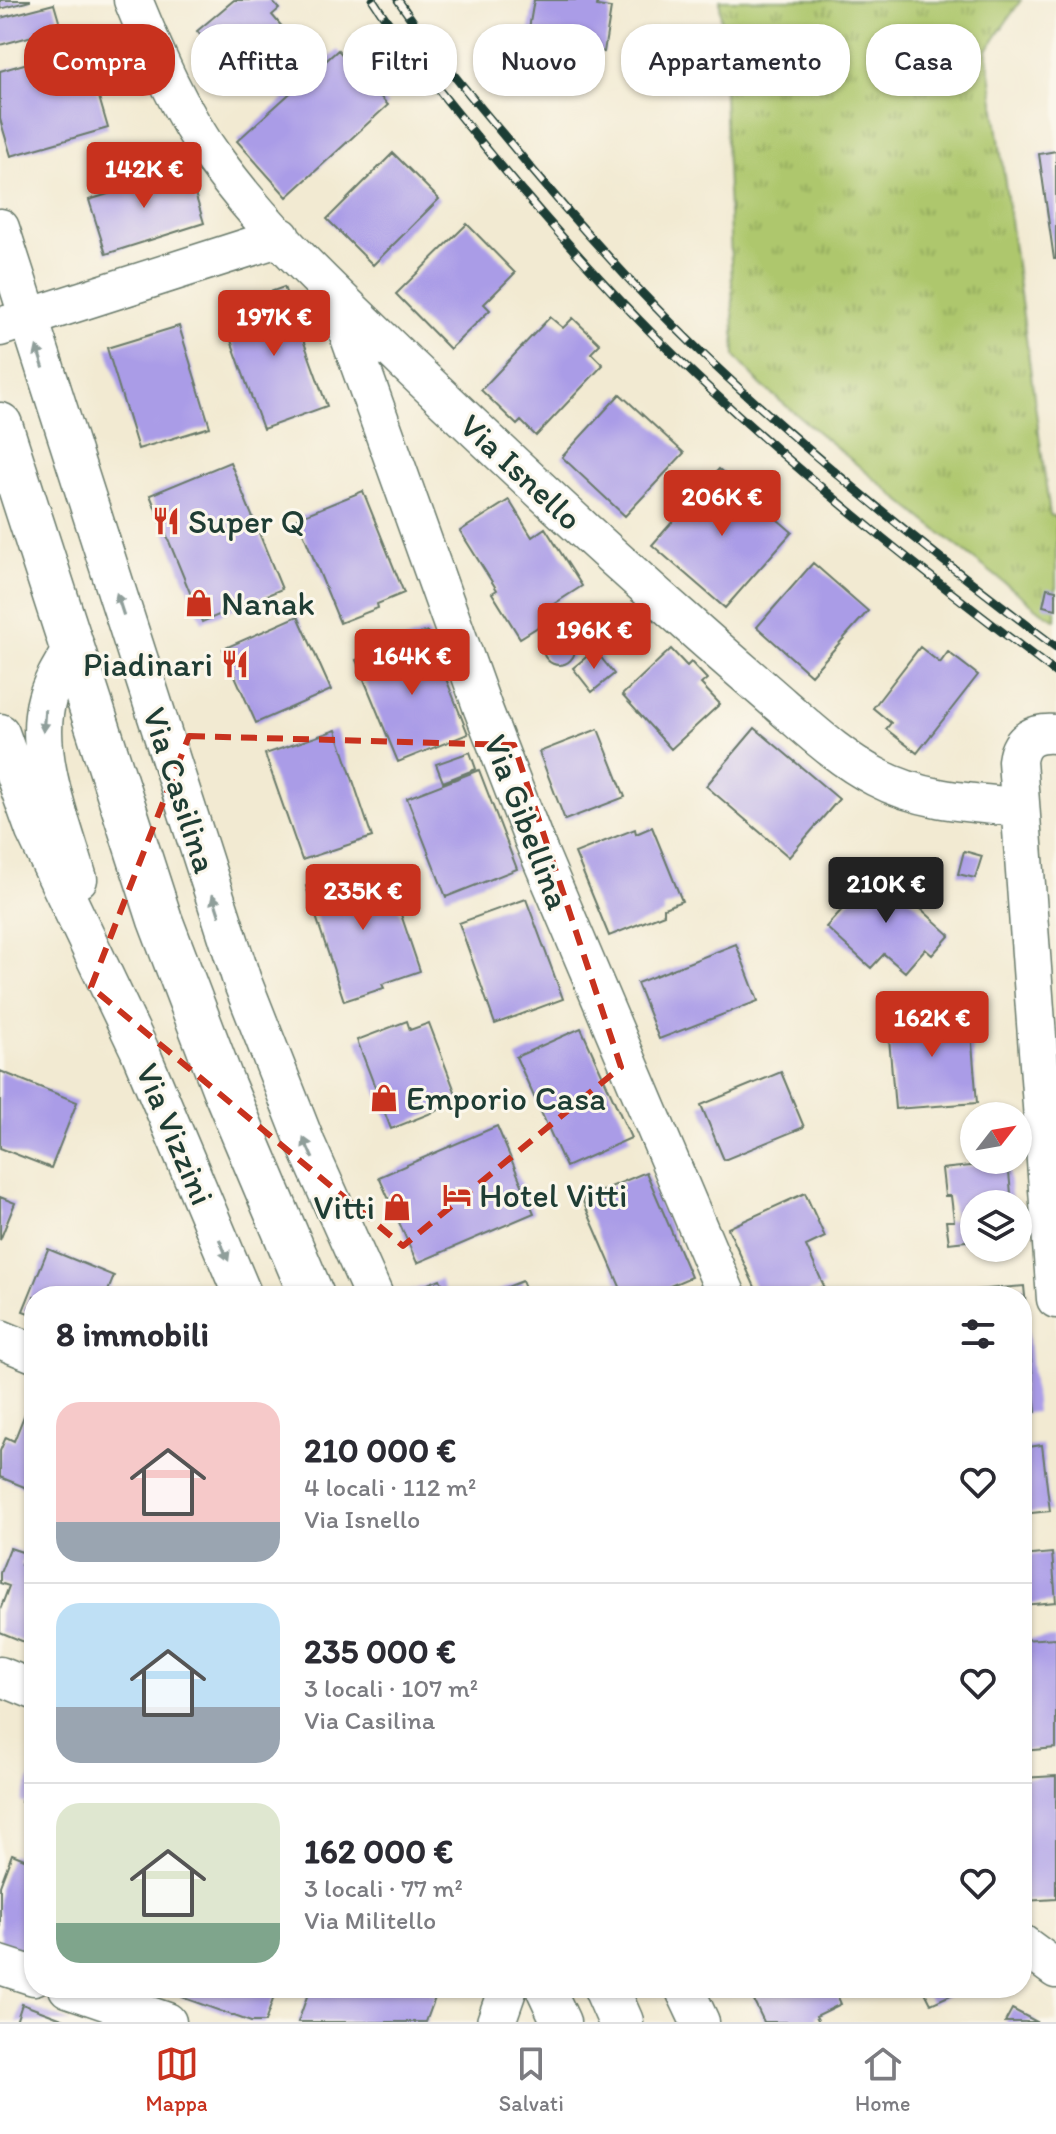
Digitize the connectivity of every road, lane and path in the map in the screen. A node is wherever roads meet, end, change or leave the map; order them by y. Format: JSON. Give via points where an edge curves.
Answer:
{"nodes":[{"id":1,"x":133,"y":0,"type":"edge"},
{"id":2,"x":0,"y":228,"type":"edge"},
{"id":3,"x":281,"y":237,"type":"junction"},
{"id":4,"x":334,"y":293,"type":"junction"},
{"id":5,"x":14,"y":323,"type":"edge"},
{"id":6,"x":0,"y":425,"type":"edge"},
{"id":7,"x":72,"y":649,"type":"junction"},
{"id":8,"x":0,"y":733,"type":"edge"},
{"id":9,"x":1039,"y":740,"type":"edge"},
{"id":10,"x":1020,"y":807,"type":"junction"},
{"id":11,"x":104,"y":972,"type":"junction"},
{"id":12,"x":239,"y":1286,"type":"edge"},
{"id":13,"x":308,"y":1286,"type":"edge"},
{"id":14,"x":370,"y":1286,"type":"edge"},
{"id":15,"x":723,"y":1286,"type":"edge"},
{"id":16,"x":1056,"y":1299,"type":"edge"},
{"id":17,"x":0,"y":1339,"type":"edge"},
{"id":18,"x":24,"y":1349,"type":"edge"},
{"id":19,"x":0,"y":1676,"type":"edge"},
{"id":20,"x":24,"y":1686,"type":"edge"},
{"id":21,"x":1032,"y":1951,"type":"edge"},
{"id":22,"x":0,"y":1965,"type":"edge"},
{"id":23,"x":1056,"y":1969,"type":"edge"},
{"id":24,"x":24,"y":1973,"type":"edge"},
{"id":25,"x":97,"y":1998,"type":"edge"},
{"id":26,"x":504,"y":1998,"type":"edge"},
{"id":27,"x":550,"y":1998,"type":"edge"},
{"id":28,"x":610,"y":1998,"type":"edge"},
{"id":29,"x":689,"y":1998,"type":"edge"},
{"id":30,"x":167,"y":2022,"type":"edge"},
{"id":31,"x":496,"y":2022,"type":"edge"},
{"id":32,"x":561,"y":2022,"type":"edge"},
{"id":33,"x":621,"y":2022,"type":"edge"},
{"id":34,"x":700,"y":2022,"type":"edge"}],
"edges":[{"from":1,"to":3,"type":"street","name":"Via Isnello","via":[[193,128]]},
{"from":2,"to":5,"type":"street","name":"Via Casilina"},
{"from":3,"to":4,"type":"street","name":"Via Isnello"},
{"from":3,"to":5,"type":"street"},
{"from":4,"to":10,"type":"street","name":"Via Isnello","via":[[597,543],[842,756],[879,779],[925,796]]},
{"from":4,"to":15,"type":"street","name":"Via Gibellina","via":[[529,828]]},
{"from":14,"to":5,"type":"street","name":"Via Casilina","one_way":true,"via":[[242,981]]},
{"from":6,"to":7,"type":"main road","name":"Via Casilina"},
{"from":7,"to":11,"type":"street","name":"Via Vizzini","one_way":true,"via":[[46,701],[43,737],[50,780]]},
{"from":7,"to":13,"type":"main road","name":"Via Casilina","via":[[189,997]]},
{"from":8,"to":11,"type":"street","name":"Via Vizzini","via":[[35,831]]},
{"from":9,"to":10,"type":"street","via":[[1017,761]]},
{"from":10,"to":16,"type":"street"},
{"from":11,"to":12,"type":"street","name":"Via Vizzini","one_way":true},
{"from":17,"to":18,"type":"street"},
{"from":19,"to":20,"type":"street"},
{"from":21,"to":23,"type":"street"},
{"from":22,"to":24,"type":"street"},
{"from":25,"to":30,"type":"street"},
{"from":26,"to":31,"type":"street"},
{"from":27,"to":32,"type":"street"},
{"from":28,"to":33,"type":"main road"},
{"from":29,"to":34,"type":"street"}]}
